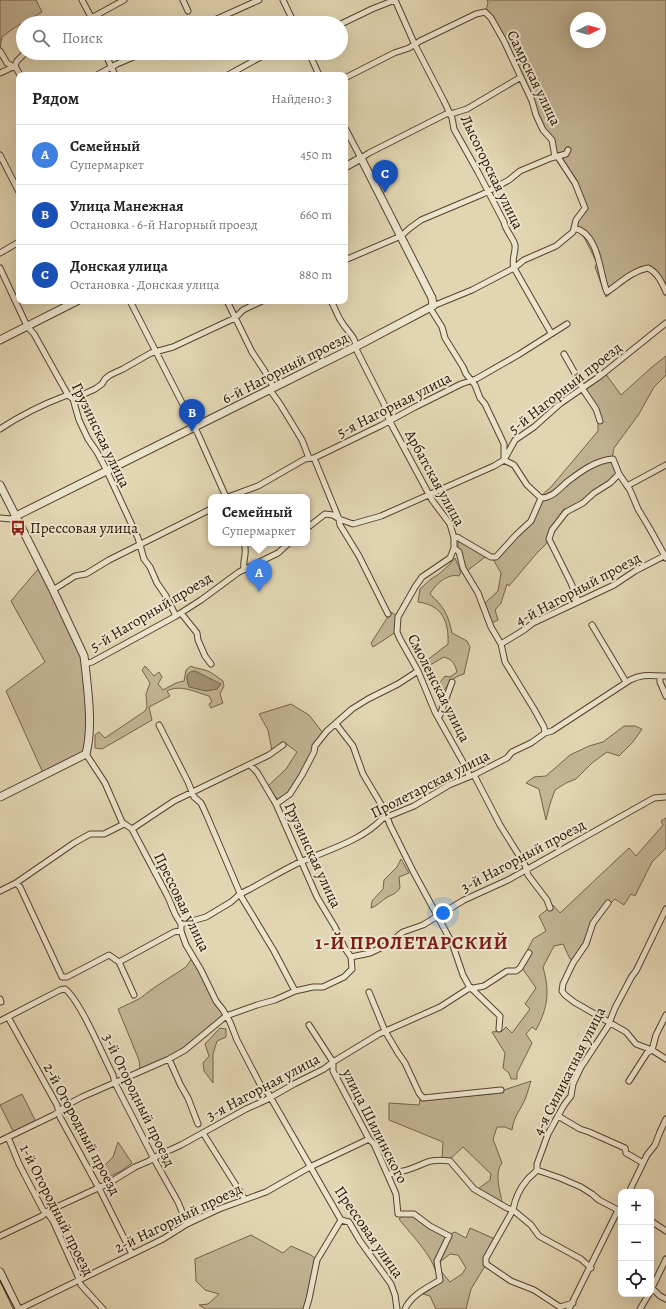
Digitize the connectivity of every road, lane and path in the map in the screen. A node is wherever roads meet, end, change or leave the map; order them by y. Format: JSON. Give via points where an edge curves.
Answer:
{"nodes":[{"id":1,"x":82,"y":0,"type":"edge"},
{"id":2,"x":124,"y":0,"type":"edge"},
{"id":3,"x":183,"y":0,"type":"edge"},
{"id":4,"x":259,"y":0,"type":"edge"},
{"id":5,"x":283,"y":0,"type":"edge"},
{"id":6,"x":395,"y":0,"type":"edge"},
{"id":7,"x":188,"y":11,"type":"dead end"},
{"id":8,"x":90,"y":16,"type":"edge"},
{"id":9,"x":98,"y":16,"type":"edge"},
{"id":10,"x":224,"y":16,"type":"edge"},
{"id":11,"x":291,"y":16,"type":"edge"},
{"id":12,"x":348,"y":21,"type":"edge"},
{"id":13,"x":415,"y":45,"type":"junction"},
{"id":14,"x":0,"y":51,"type":"edge"},
{"id":15,"x":17,"y":60,"type":"edge"},
{"id":16,"x":108,"y":60,"type":"edge"},
{"id":17,"x":128,"y":60,"type":"edge"},
{"id":18,"x":255,"y":60,"type":"edge"},
{"id":19,"x":312,"y":60,"type":"edge"},
{"id":20,"x":13,"y":66,"type":"junction"},
{"id":21,"x":112,"y":67,"type":"junction"},
{"id":22,"x":18,"y":72,"type":"edge"},
{"id":23,"x":103,"y":72,"type":"edge"},
{"id":24,"x":114,"y":72,"type":"edge"},
{"id":25,"x":233,"y":72,"type":"edge"},
{"id":26,"x":318,"y":72,"type":"edge"},
{"id":27,"x":0,"y":73,"type":"edge"},
{"id":28,"x":348,"y":76,"type":"edge"},
{"id":29,"x":521,"y":77,"type":"junction"},
{"id":30,"x":450,"y":114,"type":"junction"},
{"id":31,"x":348,"y":134,"type":"edge"},
{"id":32,"x":568,"y":150,"type":"dead end"},
{"id":33,"x":0,"y":155,"type":"edge"},
{"id":34,"x":556,"y":157,"type":"junction"},
{"id":35,"x":361,"y":158,"type":"junction"},
{"id":36,"x":348,"y":165,"type":"edge"},
{"id":37,"x":16,"y":186,"type":"edge"},
{"id":38,"x":488,"y":191,"type":"junction"},
{"id":39,"x":574,"y":228,"type":"junction"},
{"id":40,"x":401,"y":236,"type":"junction"},
{"id":41,"x":16,"y":244,"type":"edge"},
{"id":42,"x":0,"y":252,"type":"edge"},
{"id":43,"x":348,"y":259,"type":"edge"},
{"id":44,"x":0,"y":268,"type":"edge"},
{"id":45,"x":514,"y":268,"type":"junction"},
{"id":46,"x":666,"y":292,"type":"edge"},
{"id":47,"x":16,"y":302,"type":"edge"},
{"id":48,"x":17,"y":304,"type":"edge"},
{"id":49,"x":71,"y":304,"type":"edge"},
{"id":50,"x":132,"y":304,"type":"edge"},
{"id":51,"x":228,"y":304,"type":"edge"},
{"id":52,"x":256,"y":304,"type":"edge"},
{"id":53,"x":333,"y":304,"type":"edge"},
{"id":54,"x":431,"y":307,"type":"junction"},
{"id":55,"x":235,"y":318,"type":"junction"},
{"id":56,"x":666,"y":323,"type":"edge"},
{"id":57,"x":567,"y":324,"type":"dead end"},
{"id":58,"x":27,"y":326,"type":"junction"},
{"id":59,"x":551,"y":333,"type":"junction"},
{"id":60,"x":0,"y":340,"type":"edge"},
{"id":61,"x":356,"y":346,"type":"junction"},
{"id":62,"x":156,"y":352,"type":"junction"},
{"id":63,"x":564,"y":354,"type":"dead end"},
{"id":64,"x":471,"y":380,"type":"junction"},
{"id":65,"x":582,"y":388,"type":"junction"},
{"id":66,"x":272,"y":389,"type":"junction"},
{"id":67,"x":70,"y":397,"type":"junction"},
{"id":68,"x":389,"y":420,"type":"junction"},
{"id":69,"x":600,"y":420,"type":"dead end"},
{"id":70,"x":194,"y":427,"type":"junction"},
{"id":71,"x":0,"y":429,"type":"edge"},
{"id":72,"x":312,"y":458,"type":"junction"},
{"id":73,"x":504,"y":460,"type":"junction"},
{"id":74,"x":666,"y":465,"type":"edge"},
{"id":75,"x":106,"y":471,"type":"junction"},
{"id":76,"x":619,"y":474,"type":"junction"},
{"id":77,"x":0,"y":485,"type":"edge"},
{"id":78,"x":627,"y":486,"type":"junction"},
{"id":79,"x":226,"y":494,"type":"edge"},
{"id":80,"x":235,"y":494,"type":"edge"},
{"id":81,"x":430,"y":496,"type":"junction"},
{"id":82,"x":541,"y":498,"type":"junction"},
{"id":83,"x":208,"y":511,"type":"edge"},
{"id":84,"x":16,"y":516,"type":"junction"},
{"id":85,"x":0,"y":518,"type":"edge"},
{"id":86,"x":339,"y":519,"type":"junction"},
{"id":87,"x":310,"y":526,"type":"edge"},
{"id":88,"x":454,"y":538,"type":"junction"},
{"id":89,"x":140,"y":545,"type":"junction"},
{"id":90,"x":244,"y":546,"type":"edge"},
{"id":91,"x":286,"y":546,"type":"edge"},
{"id":92,"x":454,"y":548,"type":"junction"},
{"id":93,"x":665,"y":556,"type":"edge"},
{"id":94,"x":244,"y":570,"type":"junction"},
{"id":95,"x":53,"y":590,"type":"junction"},
{"id":96,"x":578,"y":601,"type":"junction"},
{"id":97,"x":178,"y":614,"type":"junction"},
{"id":98,"x":388,"y":614,"type":"dead end"},
{"id":99,"x":592,"y":625,"type":"dead end"},
{"id":100,"x":501,"y":644,"type":"junction"},
{"id":101,"x":85,"y":664,"type":"junction"},
{"id":102,"x":211,"y":664,"type":"dead end"},
{"id":103,"x":418,"y":671,"type":"junction"},
{"id":104,"x":663,"y":676,"type":"edge"},
{"id":105,"x":452,"y":682,"type":"dead end"},
{"id":106,"x":626,"y":682,"type":"junction"},
{"id":107,"x":666,"y":696,"type":"edge"},
{"id":108,"x":437,"y":716,"type":"junction"},
{"id":109,"x":336,"y":724,"type":"junction"},
{"id":110,"x":159,"y":725,"type":"dead end"},
{"id":111,"x":545,"y":733,"type":"junction"},
{"id":112,"x":283,"y":745,"type":"dead end"},
{"id":113,"x":86,"y":754,"type":"junction"},
{"id":114,"x":250,"y":765,"type":"junction"},
{"id":115,"x":472,"y":776,"type":"junction"},
{"id":116,"x":193,"y":793,"type":"junction"},
{"id":117,"x":0,"y":797,"type":"edge"},
{"id":118,"x":666,"y":797,"type":"edge"},
{"id":119,"x":276,"y":804,"type":"junction"},
{"id":120,"x":387,"y":817,"type":"junction"},
{"id":121,"x":124,"y":824,"type":"junction"},
{"id":122,"x":132,"y":829,"type":"junction"},
{"id":123,"x":301,"y":862,"type":"junction"},
{"id":124,"x":527,"y":869,"type":"junction"},
{"id":125,"x":16,"y":883,"type":"junction"},
{"id":126,"x":0,"y":891,"type":"edge"},
{"id":127,"x":240,"y":894,"type":"junction"},
{"id":128,"x":608,"y":903,"type":"dead end"},
{"id":129,"x":550,"y":908,"type":"dead end"},
{"id":130,"x":666,"y":909,"type":"edge"},
{"id":131,"x":438,"y":916,"type":"junction"},
{"id":132,"x":181,"y":924,"type":"junction"},
{"id":133,"x":181,"y":931,"type":"junction"},
{"id":134,"x":528,"y":953,"type":"dead end"},
{"id":135,"x":351,"y":957,"type":"junction"},
{"id":136,"x":119,"y":962,"type":"junction"},
{"id":137,"x":472,"y":988,"type":"junction"},
{"id":138,"x":295,"y":991,"type":"junction"},
{"id":139,"x":369,"y":992,"type":"dead end"},
{"id":140,"x":134,"y":995,"type":"dead end"},
{"id":141,"x":666,"y":1015,"type":"edge"},
{"id":142,"x":226,"y":1016,"type":"junction"},
{"id":143,"x":8,"y":1017,"type":"junction"},
{"id":144,"x":0,"y":1021,"type":"edge"},
{"id":145,"x":610,"y":1022,"type":"junction"},
{"id":146,"x":308,"y":1025,"type":"dead end"},
{"id":147,"x":499,"y":1029,"type":"dead end"},
{"id":148,"x":385,"y":1031,"type":"junction"},
{"id":149,"x":652,"y":1050,"type":"junction"},
{"id":150,"x":666,"y":1059,"type":"edge"},
{"id":151,"x":169,"y":1060,"type":"junction"},
{"id":152,"x":332,"y":1062,"type":"junction"},
{"id":153,"x":629,"y":1081,"type":"dead end"},
{"id":154,"x":115,"y":1083,"type":"junction"},
{"id":155,"x":501,"y":1090,"type":"dead end"},
{"id":156,"x":270,"y":1098,"type":"junction"},
{"id":157,"x":59,"y":1111,"type":"junction"},
{"id":158,"x":558,"y":1116,"type":"junction"},
{"id":159,"x":666,"y":1119,"type":"edge"},
{"id":160,"x":198,"y":1124,"type":"dead end"},
{"id":161,"x":203,"y":1132,"type":"junction"},
{"id":162,"x":8,"y":1138,"type":"junction"},
{"id":163,"x":369,"y":1139,"type":"junction"},
{"id":164,"x":0,"y":1141,"type":"edge"},
{"id":165,"x":154,"y":1158,"type":"junction"},
{"id":166,"x":643,"y":1163,"type":"junction"},
{"id":167,"x":310,"y":1167,"type":"junction"},
{"id":168,"x":537,"y":1170,"type":"junction"},
{"id":169,"x":388,"y":1175,"type":"junction"},
{"id":170,"x":98,"y":1187,"type":"junction"},
{"id":171,"x":630,"y":1189,"type":"edge"},
{"id":172,"x":244,"y":1198,"type":"junction"},
{"id":173,"x":618,"y":1209,"type":"edge"},
{"id":174,"x":513,"y":1210,"type":"junction"},
{"id":175,"x":46,"y":1213,"type":"junction"},
{"id":176,"x":618,"y":1214,"type":"edge"},
{"id":177,"x":341,"y":1220,"type":"junction"},
{"id":178,"x":654,"y":1223,"type":"edge"},
{"id":179,"x":187,"y":1224,"type":"junction"},
{"id":180,"x":666,"y":1231,"type":"edge"},
{"id":181,"x":0,"y":1236,"type":"edge"},
{"id":182,"x":132,"y":1254,"type":"junction"},
{"id":183,"x":666,"y":1259,"type":"edge"},
{"id":184,"x":591,"y":1268,"type":"junction"},
{"id":185,"x":0,"y":1272,"type":"edge"},
{"id":186,"x":78,"y":1280,"type":"junction"},
{"id":187,"x":654,"y":1285,"type":"edge"},
{"id":188,"x":654,"y":1291,"type":"edge"},
{"id":189,"x":647,"y":1297,"type":"edge"},
{"id":190,"x":666,"y":1299,"type":"edge"},
{"id":191,"x":573,"y":1303,"type":"junction"},
{"id":192,"x":560,"y":1308,"type":"edge"},
{"id":193,"x":19,"y":1309,"type":"edge"},
{"id":194,"x":103,"y":1309,"type":"edge"},
{"id":195,"x":306,"y":1309,"type":"edge"},
{"id":196,"x":397,"y":1309,"type":"edge"},
{"id":197,"x":405,"y":1309,"type":"edge"},
{"id":198,"x":569,"y":1309,"type":"edge"},
{"id":199,"x":640,"y":1309,"type":"edge"}],
"edges":[{"from":1,"to":8,"type":"street"},
{"from":2,"to":9,"type":"street"},
{"from":3,"to":7,"type":"street"},
{"from":4,"to":10,"type":"street"},
{"from":5,"to":11,"type":"street"},
{"from":6,"to":12,"type":"street"},
{"from":6,"to":13,"type":"street","name":"Лысогорская улица"},
{"from":13,"to":28,"type":"street"},
{"from":13,"to":29,"type":"street","name":"Самрская улица","via":[[476,14],[485,12],[489,14]]},
{"from":13,"to":30,"type":"street","name":"Лысогорская улица"},
{"from":14,"to":20,"type":"street","via":[[7,63]]},
{"from":15,"to":20,"type":"street"},
{"from":16,"to":21,"type":"street"},
{"from":17,"to":21,"type":"street"},
{"from":18,"to":25,"type":"street"},
{"from":19,"to":26,"type":"street"},
{"from":20,"to":22,"type":"street"},
{"from":20,"to":27,"type":"street"},
{"from":21,"to":23,"type":"street"},
{"from":21,"to":24,"type":"street"},
{"from":29,"to":30,"type":"street","via":[[467,109]]},
{"from":29,"to":34,"type":"street","name":"Самрская улица","via":[[543,130],[552,140]]},
{"from":30,"to":35,"type":"street"},
{"from":30,"to":38,"type":"street","name":"Лысогорская улица","via":[[454,129]]},
{"from":31,"to":35,"type":"street"},
{"from":32,"to":34,"type":"street","via":[[566,154]]},
{"from":33,"to":37,"type":"street"},
{"from":34,"to":38,"type":"street","via":[[520,171]]},
{"from":34,"to":39,"type":"street","name":"Самрская улица","via":[[575,183],[585,208],[576,220]]},
{"from":35,"to":36,"type":"street"},
{"from":35,"to":40,"type":"street"},
{"from":38,"to":40,"type":"street","via":[[421,220]]},
{"from":38,"to":45,"type":"street","name":"Лысогорская улица","via":[[515,246],[512,262]]},
{"from":39,"to":45,"type":"street","name":"6-й Нагорный проезд","via":[[573,232],[556,246],[529,257]]},
{"from":39,"to":46,"type":"street","via":[[584,232],[589,239],[602,268],[603,283],[607,292],[630,275],[648,268],[660,279]]},
{"from":40,"to":43,"type":"street"},
{"from":40,"to":54,"type":"street","via":[[432,298]]},
{"from":41,"to":42,"type":"street"},
{"from":44,"to":47,"type":"street","name":"Грузинская улица"},
{"from":45,"to":54,"type":"street","name":"6-й Нагорный проезд","via":[[472,290]]},
{"from":45,"to":59,"type":"street"},
{"from":48,"to":58,"type":"street","name":"Грузинская улица"},
{"from":49,"to":58,"type":"street"},
{"from":50,"to":62,"type":"street"},
{"from":51,"to":55,"type":"street"},
{"from":52,"to":55,"type":"street","via":[[243,310]]},
{"from":53,"to":61,"type":"street","name":"Арбатская улица","via":[[353,336]]},
{"from":54,"to":61,"type":"street","name":"6-й Нагорный проезд"},
{"from":54,"to":64,"type":"street","via":[[445,338]]},
{"from":55,"to":62,"type":"street","via":[[173,347]]},
{"from":55,"to":66,"type":"street"},
{"from":56,"to":65,"type":"street","name":"5-й Нагорный проезд"},
{"from":57,"to":59,"type":"street","name":"5-я Нагорная улица"},
{"from":58,"to":60,"type":"street"},
{"from":58,"to":67,"type":"street","name":"Грузинская улица"},
{"from":59,"to":64,"type":"street","name":"5-я Нагорная улица","via":[[518,355]]},
{"from":61,"to":66,"type":"street","name":"6-й Нагорный проезд"},
{"from":61,"to":68,"type":"street","name":"Арбатская улица"},
{"from":62,"to":67,"type":"street","via":[[110,375],[102,384]]},
{"from":62,"to":70,"type":"street"},
{"from":63,"to":65,"type":"street"},
{"from":64,"to":68,"type":"street","name":"5-я Нагорная улица"},
{"from":64,"to":73,"type":"street","via":[[504,444]]},
{"from":65,"to":69,"type":"street"},
{"from":65,"to":73,"type":"street","name":"5-й Нагорный проезд","via":[[515,440]]},
{"from":66,"to":70,"type":"street","name":"6-й Нагорный проезд"},
{"from":66,"to":72,"type":"street"},
{"from":67,"to":71,"type":"street","via":[[65,396],[43,404]]},
{"from":67,"to":75,"type":"street","name":"Грузинская улица","via":[[88,439]]},
{"from":68,"to":72,"type":"street","name":"5-я Нагорная улица"},
{"from":68,"to":81,"type":"street","name":"Арбатская улица"},
{"from":70,"to":75,"type":"street","name":"6-й Нагорный проезд"},
{"from":70,"to":79,"type":"street"},
{"from":72,"to":80,"type":"street","name":"5-я Нагорная улица","via":[[258,486]]},
{"from":72,"to":86,"type":"street"},
{"from":73,"to":81,"type":"street"},
{"from":73,"to":82,"type":"street","via":[[514,465],[527,485]]},
{"from":74,"to":78,"type":"street"},
{"from":75,"to":84,"type":"street","name":"6-й Нагорный проезд"},
{"from":75,"to":89,"type":"street","name":"Грузинская улица"},
{"from":76,"to":78,"type":"street"},
{"from":76,"to":82,"type":"street","via":[[613,459],[603,460],[567,482],[553,495]]},
{"from":76,"to":96,"type":"street","via":[[583,503],[566,512],[552,530],[549,539]]},
{"from":77,"to":84,"type":"street"},
{"from":78,"to":93,"type":"street"},
{"from":81,"to":86,"type":"street","via":[[363,522],[353,524]]},
{"from":81,"to":88,"type":"street","name":"Арбатская улица","via":[[450,524]]},
{"from":82,"to":88,"type":"street","via":[[532,521],[496,557],[491,557],[457,537]]},
{"from":83,"to":89,"type":"street"},
{"from":84,"to":85,"type":"street","name":"6-й Нагорный проезд","via":[[11,519]]},
{"from":84,"to":95,"type":"street"},
{"from":86,"to":87,"type":"street","via":[[326,514]]},
{"from":86,"to":98,"type":"street"},
{"from":88,"to":92,"type":"street"},
{"from":89,"to":95,"type":"street","via":[[86,574],[75,576]]},
{"from":89,"to":97,"type":"street","name":"Грузинская улица","via":[[144,559],[157,583]]},
{"from":90,"to":94,"type":"street"},
{"from":91,"to":94,"type":"street","name":"5-й Нагорный проезд","via":[[270,558]]},
{"from":92,"to":100,"type":"street","name":"Арбатская улица","via":[[459,552],[463,568],[478,593]]},
{"from":92,"to":103,"type":"street","name":"Смоленская улица","via":[[450,558],[422,577],[398,617],[397,632]]},
{"from":93,"to":96,"type":"street","name":"4-й Нагорный проезд"},
{"from":94,"to":97,"type":"street","name":"5-й Нагорный проезд"},
{"from":95,"to":101,"type":"street","via":[[84,656]]},
{"from":96,"to":100,"type":"street","name":"4-й Нагорный проезд","via":[[534,623]]},
{"from":97,"to":101,"type":"street","name":"5-й Нагорный проезд"},
{"from":97,"to":102,"type":"street","name":"Грузинская улица","via":[[197,633],[205,656]]},
{"from":99,"to":106,"type":"street"},
{"from":100,"to":111,"type":"street","name":"Арбатская улица","via":[[505,662],[534,709]]},
{"from":101,"to":113,"type":"street","via":[[89,721]]},
{"from":103,"to":108,"type":"street","name":"Смоленская улица"},
{"from":103,"to":109,"type":"street","via":[[357,706]]},
{"from":104,"to":106,"type":"street","name":"Пролетарская улица","via":[[638,676]]},
{"from":104,"to":107,"type":"street","via":[[660,682]]},
{"from":105,"to":108,"type":"street","via":[[440,715]]},
{"from":106,"to":111,"type":"street","name":"Пролетарская улица","via":[[552,731]]},
{"from":108,"to":115,"type":"street","name":"Смоленская улица"},
{"from":109,"to":119,"type":"street","via":[[315,746],[308,764],[290,794]]},
{"from":109,"to":120,"type":"street","via":[[353,746],[364,774]]},
{"from":110,"to":116,"type":"street"},
{"from":111,"to":115,"type":"street","name":"Пролетарская улица","via":[[512,752],[507,758]]},
{"from":112,"to":114,"type":"street"},
{"from":113,"to":117,"type":"street"},
{"from":113,"to":121,"type":"street","via":[[105,783]]},
{"from":114,"to":116,"type":"street"},
{"from":114,"to":119,"type":"street","name":"Грузинская улица"},
{"from":115,"to":120,"type":"street","name":"Пролетарская улица"},
{"from":115,"to":124,"type":"street","name":"Смоленская улица"},
{"from":116,"to":122,"type":"street","via":[[174,801]]},
{"from":116,"to":127,"type":"street","via":[[208,816]]},
{"from":118,"to":124,"type":"street","name":"3-й Нагорный проезд","via":[[654,798]]},
{"from":119,"to":123,"type":"street","name":"Грузинская улица"},
{"from":120,"to":123,"type":"street","name":"Пролетарская улица","via":[[357,837]]},
{"from":120,"to":131,"type":"street"},
{"from":121,"to":122,"type":"street"},
{"from":121,"to":125,"type":"street","via":[[104,834],[90,834]]},
{"from":122,"to":132,"type":"street","name":"Прессовая улица"},
{"from":123,"to":127,"type":"street","name":"Пролетарская улица"},
{"from":123,"to":135,"type":"street","name":"Грузинская улица","via":[[317,897]]},
{"from":124,"to":129,"type":"street","name":"Смоленская улица","via":[[528,875]]},
{"from":124,"to":131,"type":"street","name":"3-й Нагорный проезд","via":[[464,900]]},
{"from":125,"to":126,"type":"street"},
{"from":125,"to":136,"type":"street","via":[[62,977],[109,955]]},
{"from":127,"to":132,"type":"street","name":"Пролетарская улица","via":[[206,917]]},
{"from":127,"to":138,"type":"street"},
{"from":128,"to":145,"type":"street","via":[[592,923],[586,944],[570,970],[562,991],[574,1002]]},
{"from":130,"to":145,"type":"street","name":"4-я Силикатная улица"},
{"from":131,"to":135,"type":"street","name":"3-й Нагорный проезд","via":[[403,932],[391,943],[370,954]]},
{"from":131,"to":137,"type":"street","via":[[452,943],[463,975]]},
{"from":132,"to":133,"type":"street","name":"Прессовая улица"},
{"from":133,"to":136,"type":"street","via":[[174,932]]},
{"from":133,"to":142,"type":"street","name":"Прессовая улица","via":[[186,945]]},
{"from":134,"to":137,"type":"street","name":"3-я Нагорная улица","via":[[516,971],[507,971],[484,986]]},
{"from":135,"to":138,"type":"street","via":[[352,968],[344,977],[323,988],[313,987]]},
{"from":136,"to":140,"type":"street"},
{"from":137,"to":147,"type":"street","via":[[500,1016]]},
{"from":137,"to":148,"type":"street","name":"3-я Нагорная улица","via":[[440,1007]]},
{"from":138,"to":142,"type":"street"},
{"from":139,"to":148,"type":"street"},
{"from":141,"to":149,"type":"street"},
{"from":142,"to":151,"type":"street"},
{"from":142,"to":156,"type":"street","name":"Прессовая улица","via":[[262,1088]]},
{"from":143,"to":144,"type":"street"},
{"from":143,"to":154,"type":"street","name":"3-й Огородный проезд","via":[[65,989],[80,1008]]},
{"from":143,"to":157,"type":"street","name":"2-й Огородный проезд"},
{"from":145,"to":149,"type":"street","via":[[626,1032],[636,1044]]},
{"from":145,"to":158,"type":"street","name":"4-я Силикатная улица","via":[[581,1067],[573,1084],[571,1096]]},
{"from":146,"to":152,"type":"street","name":"улица Шилинского"},
{"from":148,"to":152,"type":"street","name":"3-я Нагорная улица"},
{"from":148,"to":155,"type":"street","via":[[423,1098]]},
{"from":149,"to":150,"type":"street"},
{"from":149,"to":153,"type":"street","via":[[647,1053]]},
{"from":151,"to":154,"type":"street"},
{"from":151,"to":160,"type":"street"},
{"from":152,"to":156,"type":"street","name":"3-я Нагорная улица","via":[[324,1069]]},
{"from":152,"to":163,"type":"street","name":"улица Шилинского","via":[[333,1070]]},
{"from":154,"to":157,"type":"street","via":[[82,1097]]},
{"from":154,"to":165,"type":"street","name":"3-й Огородный проезд"},
{"from":156,"to":161,"type":"street","name":"3-я Нагорная улица"},
{"from":156,"to":167,"type":"street","name":"Прессовая улица"},
{"from":157,"to":162,"type":"street"},
{"from":157,"to":170,"type":"street","name":"2-й Огородный проезд"},
{"from":158,"to":166,"type":"street","via":[[580,1129],[625,1148],[626,1153]]},
{"from":158,"to":168,"type":"street","name":"4-я Силикатная улица","via":[[548,1134]]},
{"from":159,"to":166,"type":"street","via":[[655,1145]]},
{"from":161,"to":165,"type":"street","name":"3-я Нагорная улица"},
{"from":161,"to":172,"type":"street"},
{"from":162,"to":164,"type":"street"},
{"from":162,"to":175,"type":"street","name":"1-й Огородный проезд"},
{"from":163,"to":167,"type":"street","name":"2-й Нагорный проезд"},
{"from":163,"to":169,"type":"street","name":"улица Шилинского","via":[[374,1144]]},
{"from":165,"to":170,"type":"street","name":"3-я Нагорная улица"},
{"from":165,"to":179,"type":"street","name":"3-й Огородный проезд"},
{"from":166,"to":171,"type":"street"},
{"from":167,"to":172,"type":"street","name":"2-й Нагорный проезд","via":[[266,1192]]},
{"from":167,"to":177,"type":"street","name":"Прессовая улица"},
{"from":168,"to":173,"type":"street","via":[[581,1187]]},
{"from":168,"to":174,"type":"street","via":[[521,1187]]},
{"from":169,"to":174,"type":"street","via":[[428,1161],[450,1161],[474,1189]]},
{"from":169,"to":197,"type":"street","name":"улица Шилинского","via":[[396,1194],[398,1214],[414,1214],[448,1236],[437,1261],[440,1280],[415,1296]]},
{"from":170,"to":175,"type":"street","name":"3-я Нагорная улица"},
{"from":170,"to":182,"type":"street","name":"2-й Огородный проезд"},
{"from":172,"to":179,"type":"street","name":"2-й Нагорный проезд"},
{"from":174,"to":184,"type":"street","via":[[531,1225],[539,1236]]},
{"from":174,"to":192,"type":"street","via":[[486,1258],[486,1264],[511,1281],[534,1290]]},
{"from":175,"to":181,"type":"street","name":"3-я Нагорная улица"},
{"from":175,"to":186,"type":"street","name":"1-й Огородный проезд"},
{"from":176,"to":184,"type":"street"},
{"from":177,"to":195,"type":"street","via":[[317,1260]]},
{"from":177,"to":196,"type":"street","name":"Прессовая улица","via":[[349,1222],[390,1284]]},
{"from":178,"to":180,"type":"street"},
{"from":179,"to":182,"type":"street","name":"2-й Нагорный проезд"},
{"from":182,"to":186,"type":"street","name":"2-й Нагорный проезд"},
{"from":183,"to":187,"type":"street"},
{"from":184,"to":191,"type":"street"},
{"from":185,"to":193,"type":"street"},
{"from":186,"to":193,"type":"street","name":"2-й Нагорный проезд"},
{"from":186,"to":194,"type":"street","name":"1-й Огородный проезд"},
{"from":188,"to":190,"type":"street"},
{"from":189,"to":199,"type":"street"},
{"from":191,"to":192,"type":"street"},
{"from":191,"to":198,"type":"street"}]}
